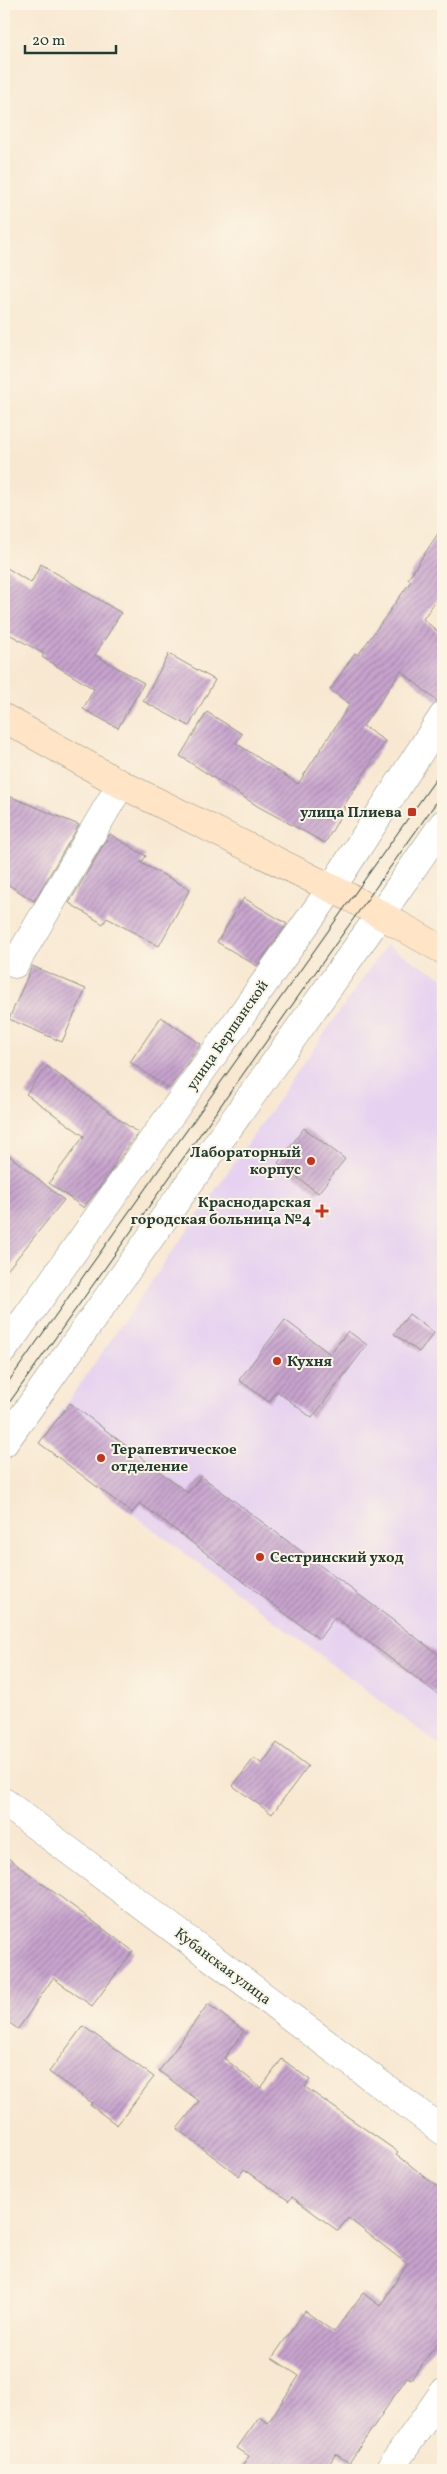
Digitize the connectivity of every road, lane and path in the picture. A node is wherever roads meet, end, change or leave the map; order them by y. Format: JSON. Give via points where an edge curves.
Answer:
{"nodes":[{"id":1,"x":443,"y":716,"type":"edge"},
{"id":2,"x":4,"y":718,"type":"edge"},
{"id":3,"x":121,"y":784,"type":"junction"},
{"id":4,"x":443,"y":824,"type":"edge"},
{"id":5,"x":331,"y":889,"type":"junction"},
{"id":6,"x":380,"y":915,"type":"junction"},
{"id":7,"x":443,"y":950,"type":"edge"},
{"id":8,"x":15,"y":964,"type":"dead end"},
{"id":9,"x":4,"y":1349,"type":"edge"},
{"id":10,"x":4,"y":1443,"type":"edge"},
{"id":11,"x":4,"y":1802,"type":"edge"},
{"id":12,"x":443,"y":2131,"type":"edge"},
{"id":13,"x":443,"y":2393,"type":"edge"},
{"id":14,"x":389,"y":2470,"type":"edge"}],
"edges":[{"from":1,"to":5,"type":"street","name":"улица Бершанской"},
{"from":2,"to":3,"type":"street"},
{"from":3,"to":5,"type":"street"},
{"from":3,"to":8,"type":"street"},
{"from":4,"to":6,"type":"street"},
{"from":5,"to":6,"type":"street"},
{"from":5,"to":9,"type":"street","name":"улица Бершанской"},
{"from":6,"to":7,"type":"street"},
{"from":6,"to":10,"type":"street"},
{"from":11,"to":12,"type":"street","name":"Кубанская улица"},
{"from":13,"to":14,"type":"street"}]}
